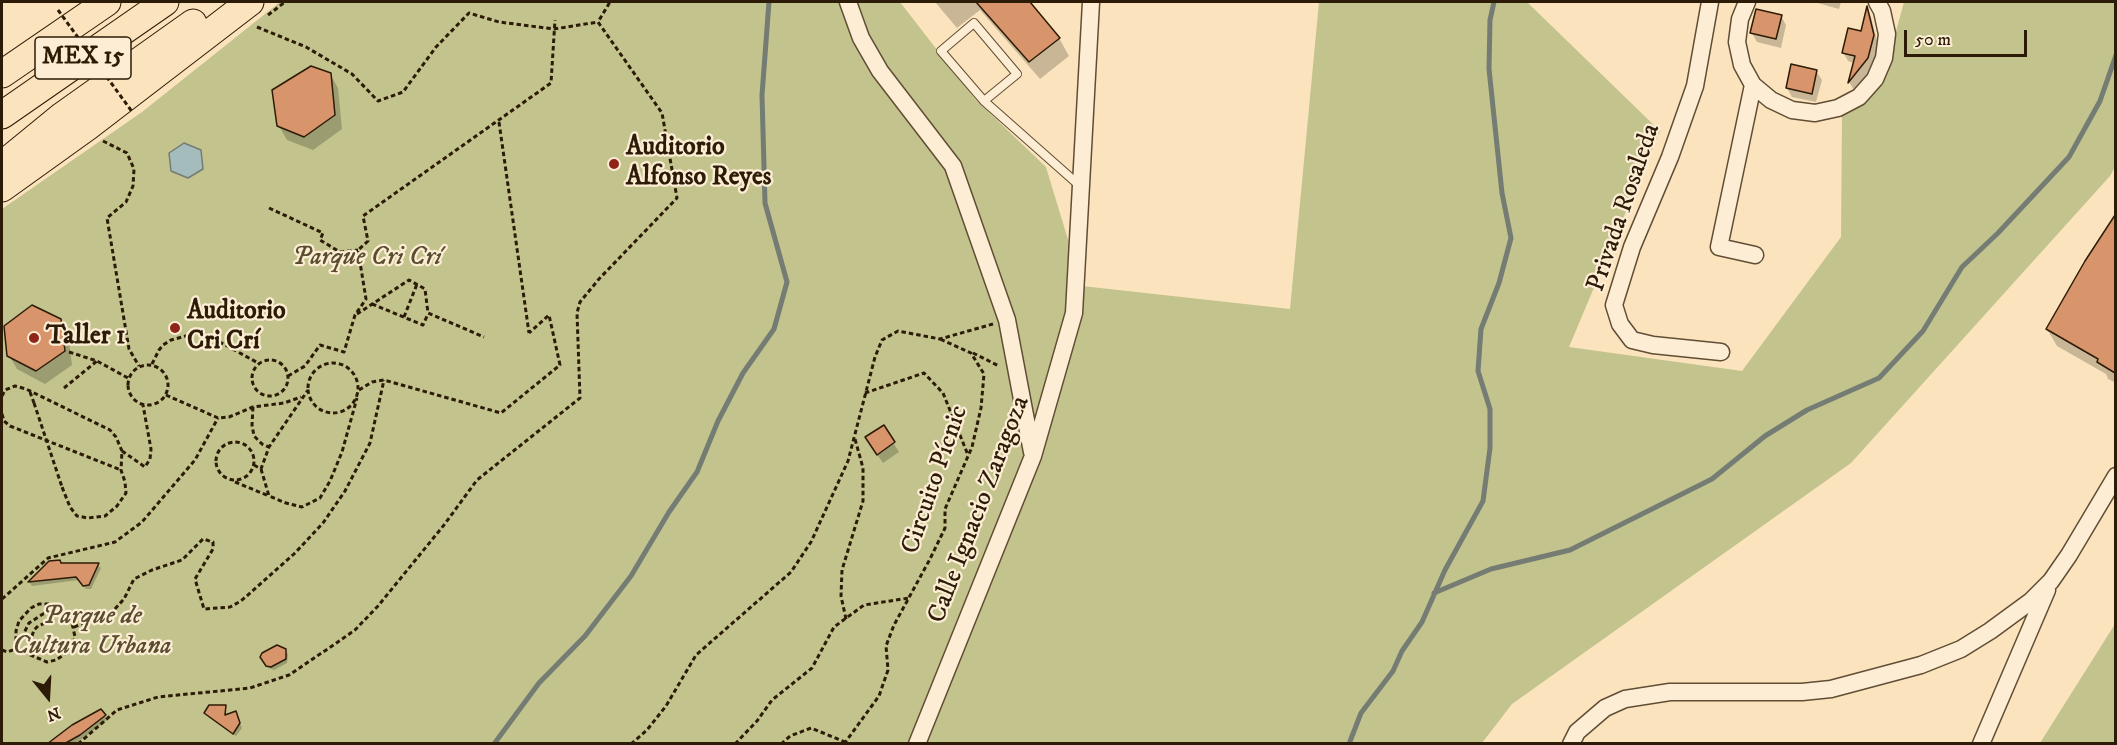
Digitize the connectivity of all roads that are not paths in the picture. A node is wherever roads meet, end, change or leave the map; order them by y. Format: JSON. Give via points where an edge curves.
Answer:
{"nodes":[{"id":1,"x":165,"y":2,"type":"edge"},
{"id":2,"x":223,"y":2,"type":"edge"},
{"id":3,"x":250,"y":2,"type":"edge"},
{"id":4,"x":848,"y":2,"type":"edge"},
{"id":5,"x":1091,"y":2,"type":"edge"},
{"id":6,"x":1710,"y":2,"type":"edge"},
{"id":7,"x":1747,"y":2,"type":"edge"},
{"id":8,"x":1877,"y":2,"type":"edge"},
{"id":9,"x":95,"y":6,"type":"edge"},
{"id":10,"x":2,"y":74,"type":"edge"},
{"id":11,"x":1753,"y":85,"type":"junction"},
{"id":12,"x":984,"y":101,"type":"junction"},
{"id":13,"x":2,"y":116,"type":"edge"},
{"id":14,"x":2,"y":165,"type":"edge"},
{"id":15,"x":1080,"y":186,"type":"junction"},
{"id":16,"x":2,"y":188,"type":"edge"},
{"id":17,"x":1755,"y":255,"type":"dead end"},
{"id":18,"x":1721,"y":352,"type":"dead end"},
{"id":19,"x":1033,"y":456,"type":"junction"},
{"id":20,"x":2115,"y":476,"type":"edge"},
{"id":21,"x":2051,"y":580,"type":"junction"},
{"id":22,"x":917,"y":744,"type":"edge"},
{"id":23,"x":1571,"y":744,"type":"edge"},
{"id":24,"x":1981,"y":744,"type":"edge"}],
"edges":[{"from":1,"to":13,"type":"highway","number":"MEX 15"},
{"from":2,"to":14,"type":"highway","via":[[62,116]]},
{"from":3,"to":16,"type":"highway"},
{"from":4,"to":19,"type":"street","via":[[861,38],[880,70],[953,166],[1007,320]]},
{"from":5,"to":15,"type":"street","name":"Calle Ignacio Zaragoza"},
{"from":6,"to":18,"type":"street","name":"Privada Rosaleda","via":[[1695,86],[1632,247],[1614,305],[1620,324],[1632,340]]},
{"from":7,"to":11,"type":"street","via":[[1737,42],[1742,65]]},
{"from":8,"to":11,"type":"street","via":[[1887,34],[1884,58],[1875,79],[1859,96],[1838,108],[1815,113],[1792,110]]},
{"from":9,"to":10,"type":"highway","number":"MEX 15"},
{"from":11,"to":17,"type":"street","via":[[1719,247]]},
{"from":12,"to":12,"type":"lane","via":[[941,51],[974,23],[1017,74]]},
{"from":12,"to":15,"type":"lane"},
{"from":15,"to":19,"type":"street","name":"Calle Ignacio Zaragoza","via":[[1074,313]]},
{"from":19,"to":22,"type":"street","name":"Calle Ignacio Zaragoza"},
{"from":20,"to":21,"type":"street"},
{"from":21,"to":23,"type":"street","via":[[2031,601],[1990,631],[1961,649],[1922,664],[1831,689],[1670,692],[1625,699],[1605,708],[1577,732]]},
{"from":21,"to":24,"type":"street"}]}
